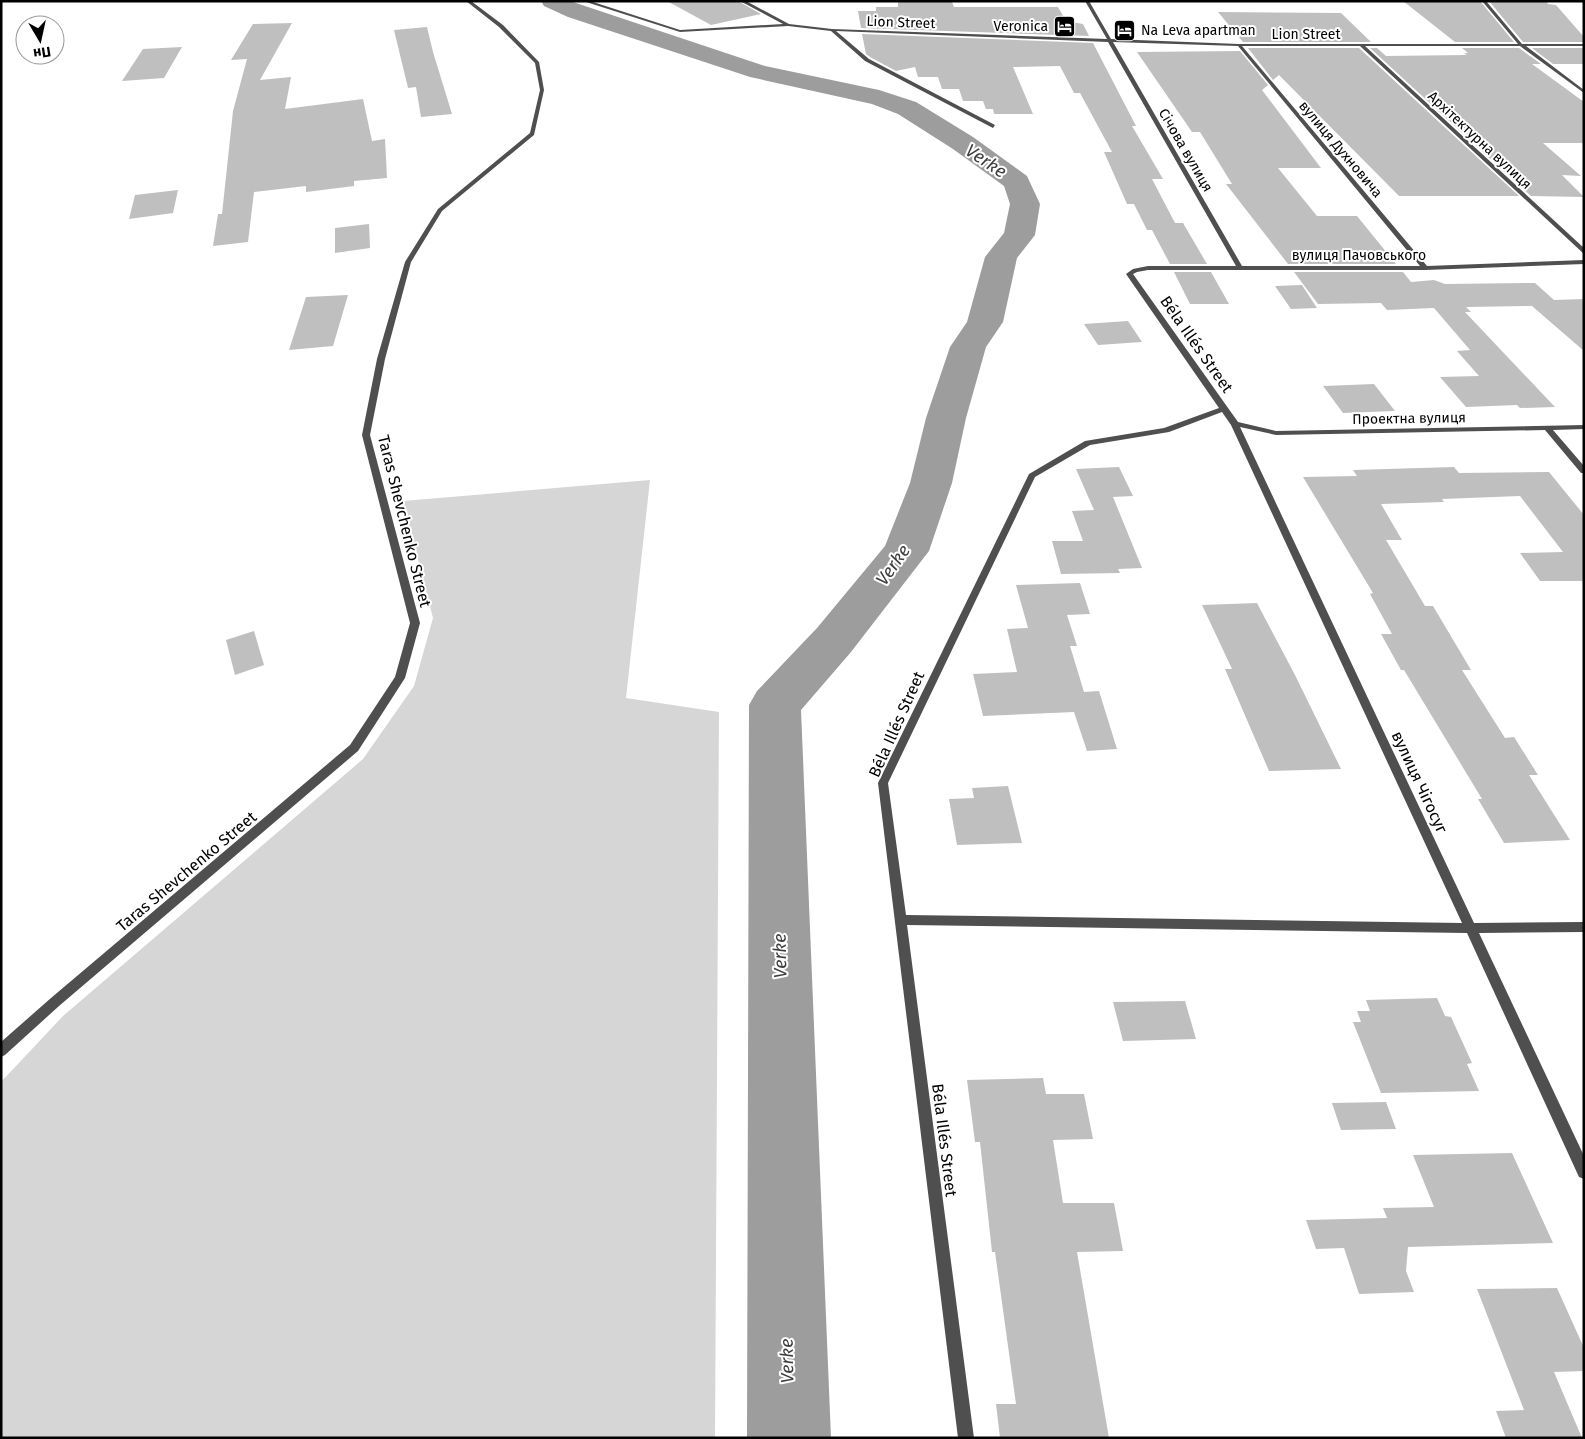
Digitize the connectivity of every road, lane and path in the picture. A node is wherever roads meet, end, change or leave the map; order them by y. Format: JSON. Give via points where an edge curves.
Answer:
{"nodes":[{"id":1,"x":468,"y":1,"type":"edge"},
{"id":2,"x":585,"y":1,"type":"edge"},
{"id":3,"x":742,"y":1,"type":"edge"},
{"id":4,"x":1087,"y":1,"type":"edge"},
{"id":5,"x":1484,"y":1,"type":"edge"},
{"id":6,"x":788,"y":25,"type":"junction"},
{"id":7,"x":832,"y":30,"type":"junction"},
{"id":8,"x":1112,"y":42,"type":"junction"},
{"id":9,"x":1239,"y":45,"type":"junction"},
{"id":10,"x":1521,"y":45,"type":"junction"},
{"id":11,"x":1584,"y":45,"type":"edge"},
{"id":12,"x":1362,"y":46,"type":"junction"},
{"id":13,"x":1584,"y":92,"type":"edge"},
{"id":14,"x":993,"y":126,"type":"dead end"},
{"id":15,"x":1584,"y":252,"type":"edge"},
{"id":16,"x":1584,"y":262,"type":"edge"},
{"id":17,"x":1425,"y":268,"type":"junction"},
{"id":18,"x":1240,"y":269,"type":"junction"},
{"id":19,"x":1135,"y":270,"type":"joint"},
{"id":20,"x":1222,"y":409,"type":"junction"},
{"id":21,"x":1236,"y":424,"type":"junction"},
{"id":22,"x":1584,"y":427,"type":"edge"},
{"id":23,"x":1547,"y":428,"type":"junction"},
{"id":24,"x":1584,"y":471,"type":"edge"},
{"id":25,"x":901,"y":920,"type":"junction"},
{"id":26,"x":1584,"y":927,"type":"edge"},
{"id":27,"x":1470,"y":928,"type":"junction"},
{"id":28,"x":1,"y":1051,"type":"edge"},
{"id":29,"x":1584,"y":1172,"type":"edge"},
{"id":30,"x":966,"y":1438,"type":"edge"}],
"edges":[{"from":1,"to":28,"type":"street","name":"Taras Shevchenko Street","via":[[500,26],[538,63],[542,90],[532,134],[440,210],[408,262],[381,358],[366,436],[415,623],[400,678],[354,748]]},
{"from":2,"to":6,"type":"street","name":"Lion Street","via":[[680,31]]},
{"from":3,"to":6,"type":"street","name":"Lion Street"},
{"from":4,"to":8,"type":"street","name":"Січова вулиця"},
{"from":5,"to":10,"type":"street"},
{"from":6,"to":7,"type":"street","name":"Lion Street"},
{"from":7,"to":8,"type":"street","name":"Lion Street"},
{"from":7,"to":14,"type":"street","via":[[867,60]]},
{"from":8,"to":9,"type":"street","name":"Lion Street"},
{"from":8,"to":18,"type":"street","name":"Січова вулиця"},
{"from":9,"to":12,"type":"street","name":"Lion Street"},
{"from":9,"to":17,"type":"street","name":"вулиця Духновича"},
{"from":10,"to":11,"type":"street","name":"Lion Street"},
{"from":10,"to":12,"type":"street","name":"Lion Street"},
{"from":10,"to":13,"type":"street"},
{"from":12,"to":15,"type":"street","name":"Архітектурна вулиця"},
{"from":16,"to":17,"type":"street","name":"вулиця Пачовського"},
{"from":17,"to":18,"type":"street","name":"вулиця Пачовського"},
{"from":18,"to":19,"type":"street","name":"вулиця Пачовського"},
{"from":19,"to":20,"type":"street","name":"Béla Illés Street","via":[[1129,274]]},
{"from":20,"to":21,"type":"street","name":"вулиця Чігосуг"},
{"from":20,"to":25,"type":"street","name":"Béla Illés Street","via":[[1166,430],[1088,443],[1032,476],[883,783]]},
{"from":21,"to":23,"type":"street","name":"Проектна вулиця","via":[[1276,433]]},
{"from":21,"to":27,"type":"street","name":"вулиця Чігосуг"},
{"from":22,"to":23,"type":"street","name":"Проектна вулиця"},
{"from":23,"to":24,"type":"street"},
{"from":25,"to":27,"type":"street"},
{"from":25,"to":30,"type":"street","name":"Béla Illés Street"},
{"from":26,"to":27,"type":"street"},
{"from":27,"to":29,"type":"street","name":"вулиця Чігосуг"}]}
